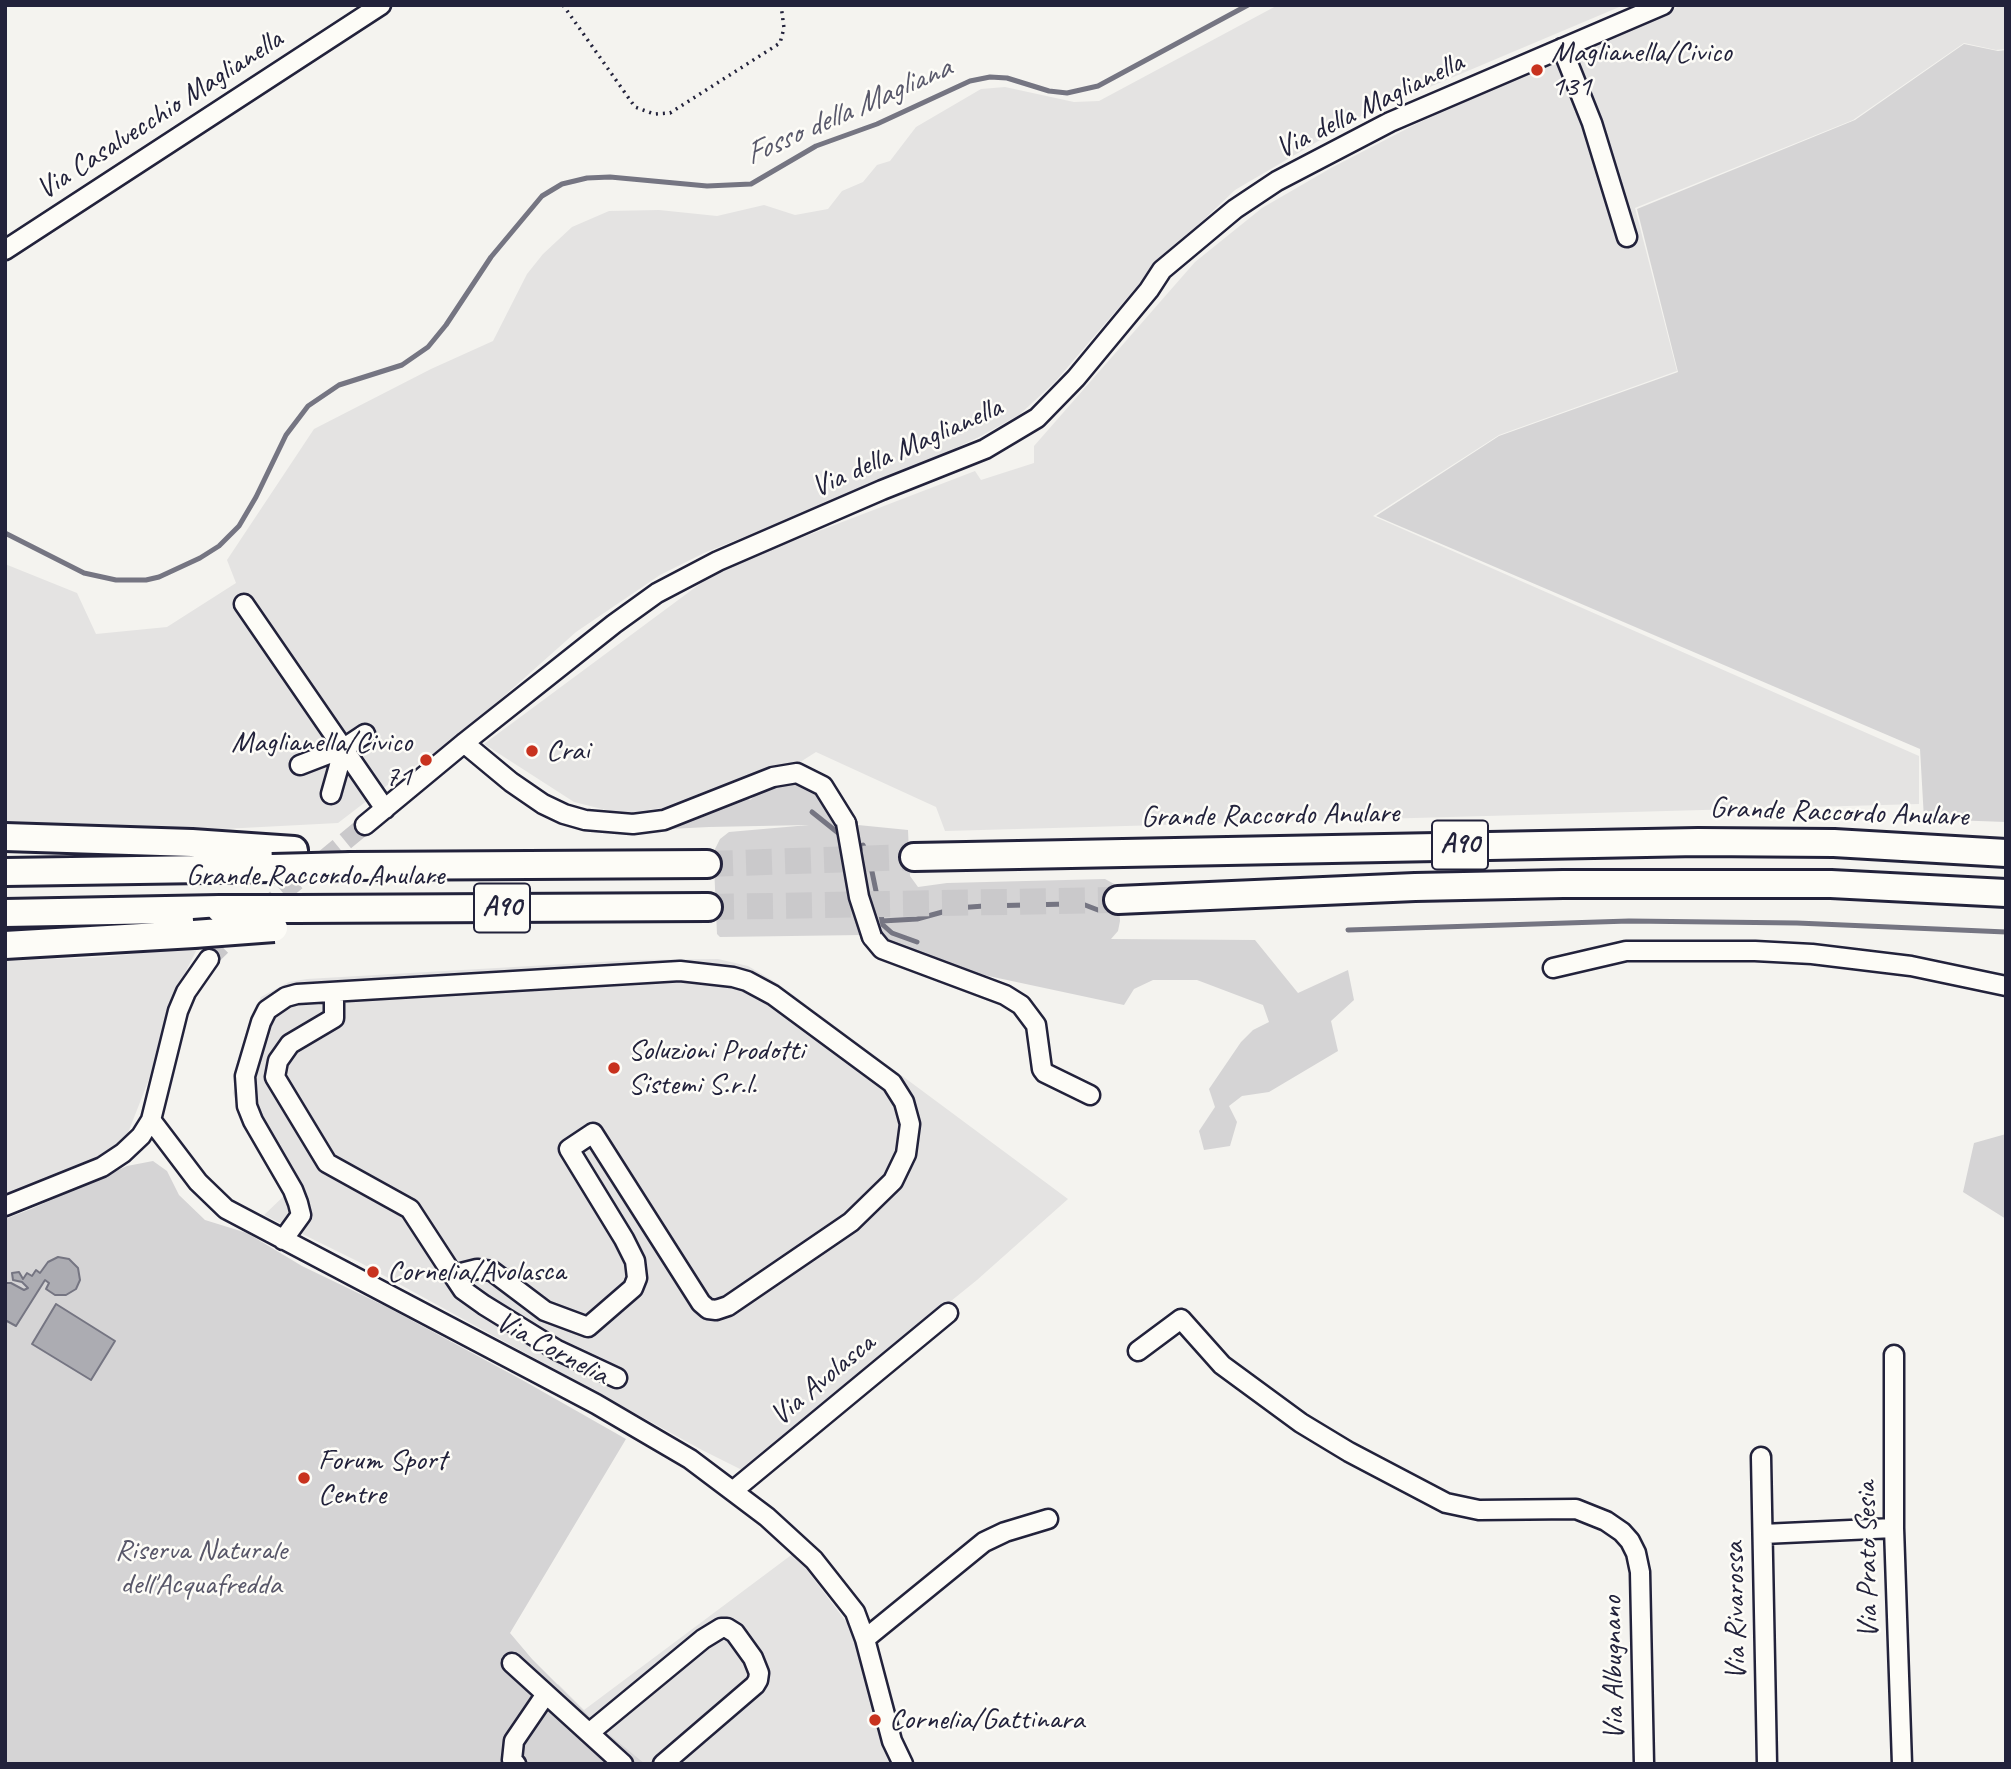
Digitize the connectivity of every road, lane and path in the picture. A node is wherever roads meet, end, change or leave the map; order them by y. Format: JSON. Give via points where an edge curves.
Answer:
{"nodes":[{"id":1,"x":380,"y":5,"type":"edge"},
{"id":2,"x":563,"y":5,"type":"edge"},
{"id":3,"x":781,"y":5,"type":"edge"},
{"id":4,"x":1663,"y":5,"type":"edge"},
{"id":5,"x":1562,"y":48,"type":"junction"},
{"id":6,"x":1628,"y":237,"type":"dead end"},
{"id":7,"x":5,"y":250,"type":"edge"},
{"id":8,"x":244,"y":604,"type":"dead end"},
{"id":9,"x":365,"y":734,"type":"dead end"},
{"id":10,"x":464,"y":743,"type":"junction"},
{"id":11,"x":344,"y":748,"type":"junction"},
{"id":12,"x":300,"y":765,"type":"dead end"},
{"id":13,"x":331,"y":794,"type":"dead end"},
{"id":14,"x":385,"y":809,"type":"junction"},
{"id":15,"x":365,"y":825,"type":"tunnel mouth"},
{"id":16,"x":5,"y":837,"type":"edge"},
{"id":17,"x":2006,"y":853,"type":"edge"},
{"id":18,"x":914,"y":857,"type":"tunnel mouth"},
{"id":19,"x":358,"y":861,"type":"junction"},
{"id":20,"x":707,"y":864,"type":"tunnel mouth"},
{"id":21,"x":5,"y":872,"type":"edge"},
{"id":22,"x":2006,"y":893,"type":"edge"},
{"id":23,"x":1118,"y":900,"type":"tunnel mouth"},
{"id":24,"x":708,"y":907,"type":"tunnel mouth"},
{"id":25,"x":404,"y":908,"type":"junction"},
{"id":26,"x":5,"y":914,"type":"edge"},
{"id":27,"x":5,"y":945,"type":"edge"},
{"id":28,"x":209,"y":959,"type":"tunnel mouth"},
{"id":29,"x":1553,"y":968,"type":"dead end"},
{"id":30,"x":2006,"y":986,"type":"edge"},
{"id":31,"x":334,"y":992,"type":"junction"},
{"id":32,"x":1090,"y":1095,"type":"dead end"},
{"id":33,"x":150,"y":1120,"type":"junction"},
{"id":34,"x":5,"y":1206,"type":"edge"},
{"id":35,"x":283,"y":1240,"type":"junction"},
{"id":36,"x":453,"y":1275,"type":"junction"},
{"id":37,"x":948,"y":1313,"type":"dead end"},
{"id":38,"x":1138,"y":1351,"type":"dead end"},
{"id":39,"x":1894,"y":1355,"type":"dead end"},
{"id":40,"x":586,"y":1366,"type":"junction"},
{"id":41,"x":617,"y":1378,"type":"dead end"},
{"id":42,"x":573,"y":1392,"type":"junction"},
{"id":43,"x":1761,"y":1457,"type":"dead end"},
{"id":44,"x":734,"y":1490,"type":"junction"},
{"id":45,"x":1048,"y":1519,"type":"dead end"},
{"id":46,"x":1894,"y":1528,"type":"junction"},
{"id":47,"x":1763,"y":1534,"type":"junction"},
{"id":48,"x":865,"y":1639,"type":"junction"},
{"id":49,"x":512,"y":1663,"type":"dead end"},
{"id":50,"x":546,"y":1694,"type":"junction"},
{"id":51,"x":589,"y":1733,"type":"junction"},
{"id":52,"x":516,"y":1764,"type":"edge"},
{"id":53,"x":623,"y":1764,"type":"edge"},
{"id":54,"x":663,"y":1764,"type":"edge"},
{"id":55,"x":903,"y":1764,"type":"edge"},
{"id":56,"x":1644,"y":1764,"type":"edge"},
{"id":57,"x":1768,"y":1764,"type":"edge"},
{"id":58,"x":1902,"y":1764,"type":"edge"}],
"edges":[{"from":1,"to":7,"type":"street","name":"Via Casalvecchio Maglianella"},
{"from":2,"to":3,"type":"path","via":[[635,107],[654,114],[670,113],[780,43],[784,28]]},
{"from":4,"to":5,"type":"street","name":"Via della Maglianella"},
{"from":5,"to":6,"type":"street","via":[[1592,123]]},
{"from":5,"to":10,"type":"street","name":"Via della Maglianella","via":[[1390,122],[1277,181],[1161,270],[1142,300],[1037,418],[985,449],[681,579],[614,624]]},
{"from":8,"to":11,"type":"street"},
{"from":9,"to":11,"type":"street"},
{"from":10,"to":14,"type":"street","name":"Via della Maglianella"},
{"from":10,"to":32,"type":"street","bridge":true,"via":[[543,804],[585,820],[621,824],[664,820],[773,777],[797,773],[823,786],[846,823],[859,897],[872,937],[882,949],[1021,1005],[1037,1025],[1045,1073]]},
{"from":11,"to":12,"type":"street"},
{"from":11,"to":13,"type":"street"},
{"from":11,"to":14,"type":"street"},
{"from":14,"to":15,"type":"street","name":"Via della Maglianella"},
{"from":16,"to":19,"type":"highway","via":[[294,850]]},
{"from":17,"to":18,"type":"highway","name":"Grande Raccordo Anulare","number":"A90","via":[[1834,843],[1698,842]]},
{"from":19,"to":20,"type":"highway","name":"Grande Raccordo Anulare","number":"A90"},
{"from":19,"to":21,"type":"highway","name":"Grande Raccordo Anulare","bridge":true,"via":[[272,868]]},
{"from":22,"to":23,"type":"highway","number":"A90","via":[[1831,884],[1563,884]]},
{"from":24,"to":25,"type":"highway","name":"Grande Raccordo Anulare","number":"A90"},
{"from":25,"to":26,"type":"highway","name":"Grande Raccordo Anulare","number":"A90","bridge":true},
{"from":25,"to":27,"type":"highway","bridge":true,"via":[[274,928]]},
{"from":28,"to":33,"type":"street","via":[[178,1011]]},
{"from":29,"to":30,"type":"street","via":[[1626,951],[1755,951],[1911,966]]},
{"from":31,"to":35,"type":"street","via":[[298,994],[274,1004],[261,1022],[245,1076],[253,1121],[293,1190],[301,1215]]},
{"from":31,"to":36,"type":"street","via":[[334,1018],[290,1044],[278,1061],[275,1077],[327,1163],[410,1209]]},
{"from":31,"to":36,"type":"street","via":[[680,971],[722,974],[773,995],[891,1083],[904,1102],[910,1133],[893,1181],[851,1222],[722,1309],[708,1309],[701,1303],[593,1133],[569,1149],[635,1261],[633,1288],[589,1328],[545,1311],[492,1272],[477,1269]]},
{"from":33,"to":34,"type":"street","via":[[132,1146],[113,1161]]},
{"from":33,"to":35,"type":"street","name":"Via Cornelia","via":[[215,1200]]},
{"from":35,"to":42,"type":"street","name":"Via Cornelia"},
{"from":36,"to":40,"type":"street","via":[[463,1290],[484,1305]]},
{"from":37,"to":44,"type":"street","name":"Via Avolasca"},
{"from":38,"to":56,"type":"street","name":"Via Albugnano","via":[[1181,1319],[1232,1373],[1301,1423],[1446,1503],[1479,1510],[1576,1509],[1606,1521],[1630,1541],[1640,1572]]},
{"from":39,"to":46,"type":"street","name":"Via Prato Sesia"},
{"from":40,"to":41,"type":"street"},
{"from":40,"to":42,"type":"street"},
{"from":42,"to":44,"type":"street","name":"Via Cornelia","via":[[690,1459]]},
{"from":43,"to":47,"type":"street","name":"Via Rivarossa"},
{"from":44,"to":48,"type":"street","name":"Via Cornelia","via":[[814,1560],[849,1603]]},
{"from":45,"to":48,"type":"street","via":[[984,1542]]},
{"from":46,"to":47,"type":"street"},
{"from":46,"to":58,"type":"street","name":"Via Prato Sesia"},
{"from":47,"to":57,"type":"street","name":"Via Rivarossa"},
{"from":48,"to":55,"type":"street","name":"Via Cornelia","via":[[892,1741]]},
{"from":49,"to":50,"type":"street"},
{"from":50,"to":51,"type":"street"},
{"from":50,"to":52,"type":"street","via":[[514,1741],[512,1760]]},
{"from":51,"to":53,"type":"street"},
{"from":51,"to":54,"type":"street","via":[[704,1639],[727,1628],[753,1658],[758,1680]]}]}
